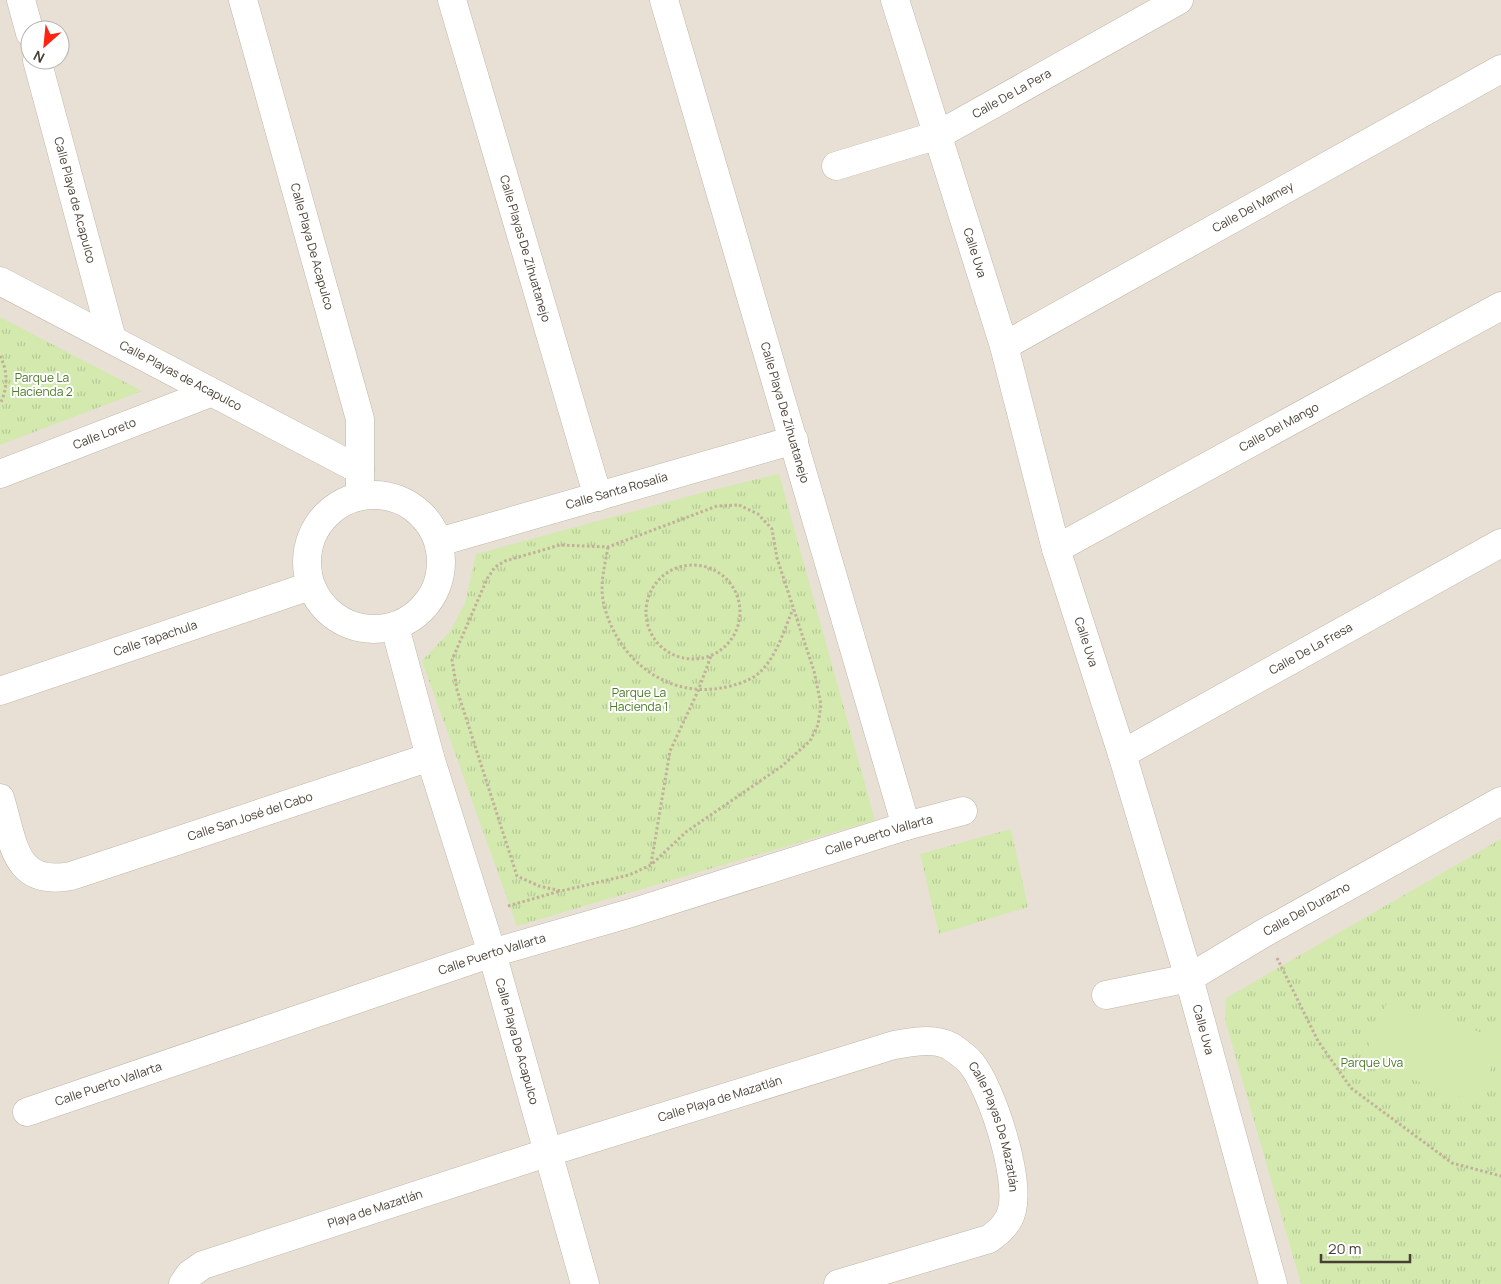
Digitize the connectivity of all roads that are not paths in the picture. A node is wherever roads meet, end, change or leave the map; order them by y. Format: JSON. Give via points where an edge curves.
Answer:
{"nodes":[{"id":1,"x":21,"y":0,"type":"edge"},
{"id":2,"x":242,"y":0,"type":"edge"},
{"id":3,"x":452,"y":0,"type":"edge"},
{"id":4,"x":664,"y":0,"type":"edge"},
{"id":5,"x":895,"y":0,"type":"edge"},
{"id":6,"x":1179,"y":0,"type":"edge"},
{"id":7,"x":26,"y":20,"type":"edge"},
{"id":8,"x":1501,"y":68,"type":"edge"},
{"id":9,"x":40,"y":70,"type":"edge"},
{"id":10,"x":938,"y":135,"type":"junction"},
{"id":11,"x":836,"y":166,"type":"dead end"},
{"id":12,"x":0,"y":281,"type":"edge"},
{"id":13,"x":1501,"y":306,"type":"edge"},
{"id":14,"x":112,"y":339,"type":"junction"},
{"id":15,"x":1004,"y":346,"type":"junction"},
{"id":16,"x":210,"y":393,"type":"junction"},
{"id":17,"x":794,"y":440,"type":"junction"},
{"id":18,"x":0,"y":474,"type":"edge"},
{"id":19,"x":360,"y":483,"type":"junction"},
{"id":20,"x":598,"y":497,"type":"junction"},
{"id":21,"x":439,"y":542,"type":"junction"},
{"id":22,"x":1501,"y":543,"type":"edge"},
{"id":23,"x":1056,"y":549,"type":"junction"},
{"id":24,"x":310,"y":586,"type":"junction"},
{"id":25,"x":395,"y":627,"type":"junction"},
{"id":26,"x":0,"y":691,"type":"edge"},
{"id":27,"x":1122,"y":754,"type":"junction"},
{"id":28,"x":430,"y":757,"type":"junction"},
{"id":29,"x":0,"y":798,"type":"edge"},
{"id":30,"x":1501,"y":801,"type":"edge"},
{"id":31,"x":963,"y":811,"type":"dead end"},
{"id":32,"x":906,"y":826,"type":"junction"},
{"id":33,"x":492,"y":953,"type":"junction"},
{"id":34,"x":1189,"y":978,"type":"junction"},
{"id":35,"x":1106,"y":995,"type":"dead end"},
{"id":36,"x":894,"y":1045,"type":"joint"},
{"id":37,"x":27,"y":1112,"type":"dead end"},
{"id":38,"x":546,"y":1153,"type":"junction"},
{"id":39,"x":182,"y":1284,"type":"edge"},
{"id":40,"x":585,"y":1284,"type":"edge"},
{"id":41,"x":838,"y":1284,"type":"edge"},
{"id":42,"x":1273,"y":1284,"type":"edge"}],
"edges":[{"from":1,"to":7,"type":"street"},
{"from":2,"to":19,"type":"street","name":"Calle Playa De Acapulco","via":[[360,419]]},
{"from":3,"to":20,"type":"street","name":"Calle Playas De Zihuatanejo"},
{"from":4,"to":17,"type":"street","name":"Calle Playa De Zihuatanejo"},
{"from":5,"to":10,"type":"street","name":"Calle Uva"},
{"from":6,"to":10,"type":"street","name":"Calle De La Pera"},
{"from":8,"to":15,"type":"street","name":"Calle Del Mamey"},
{"from":9,"to":14,"type":"street","name":"Calle Playa de Acapulco"},
{"from":10,"to":11,"type":"street","name":"Calle De La Pera"},
{"from":10,"to":15,"type":"street","name":"Calle Uva"},
{"from":12,"to":14,"type":"street","name":"Calle Playas de Acapulco"},
{"from":13,"to":23,"type":"street","name":"Calle Del Mango"},
{"from":14,"to":16,"type":"street","name":"Calle Playas de Acapulco"},
{"from":15,"to":23,"type":"street","name":"Calle Uva"},
{"from":16,"to":18,"type":"street","name":"Calle Loreto"},
{"from":16,"to":19,"type":"street","name":"Calle Playas de Acapulco"},
{"from":17,"to":20,"type":"street","name":"Calle Santa Rosalía"},
{"from":17,"to":32,"type":"street","name":"Calle Playa De Zihuatanejo"},
{"from":19,"to":21,"type":"street","via":[[408,504],[427,520]]},
{"from":19,"to":24,"type":"street","via":[[314,530],[306,558]]},
{"from":20,"to":21,"type":"street","name":"Calle Santa Rosalía"},
{"from":21,"to":25,"type":"street","via":[[441,577],[437,585],[425,608]]},
{"from":22,"to":27,"type":"street","name":"Calle De La Fresa"},
{"from":23,"to":27,"type":"street","name":"Calle Uva"},
{"from":24,"to":25,"type":"street","via":[[330,614],[361,629]]},
{"from":24,"to":26,"type":"street","name":"Calle Tapachula"},
{"from":25,"to":28,"type":"street","name":"Calle Playa De Acapulco"},
{"from":27,"to":34,"type":"street","name":"Calle Uva"},
{"from":28,"to":29,"type":"street","name":"Calle San José del Cabo","via":[[55,880],[27,870],[20,862]]},
{"from":28,"to":33,"type":"street","name":"Calle Playa De Acapulco"},
{"from":30,"to":34,"type":"street","name":"Calle Del Durazno"},
{"from":31,"to":32,"type":"street","name":"Calle Puerto Vallarta"},
{"from":32,"to":33,"type":"street","name":"Calle Puerto Vallarta","via":[[631,913]]},
{"from":33,"to":37,"type":"street","name":"Calle Puerto Vallarta"},
{"from":33,"to":38,"type":"street","name":"Calle Playa De Acapulco"},
{"from":34,"to":35,"type":"street","name":"Calle Del Durazno"},
{"from":34,"to":42,"type":"street","name":"Calle Uva"},
{"from":36,"to":38,"type":"street","name":"Calle Playa de Mazatlán"},
{"from":36,"to":41,"type":"street","name":"Calle Playas De Mazatlán","via":[[930,1040],[949,1046],[970,1062],[991,1096],[1015,1189],[1012,1211],[1004,1227],[989,1239]]},
{"from":38,"to":39,"type":"street","name":"Playa de Mazatlán","via":[[203,1265]]},
{"from":38,"to":40,"type":"street","name":"Calle Playa De Acapulco"}]}
